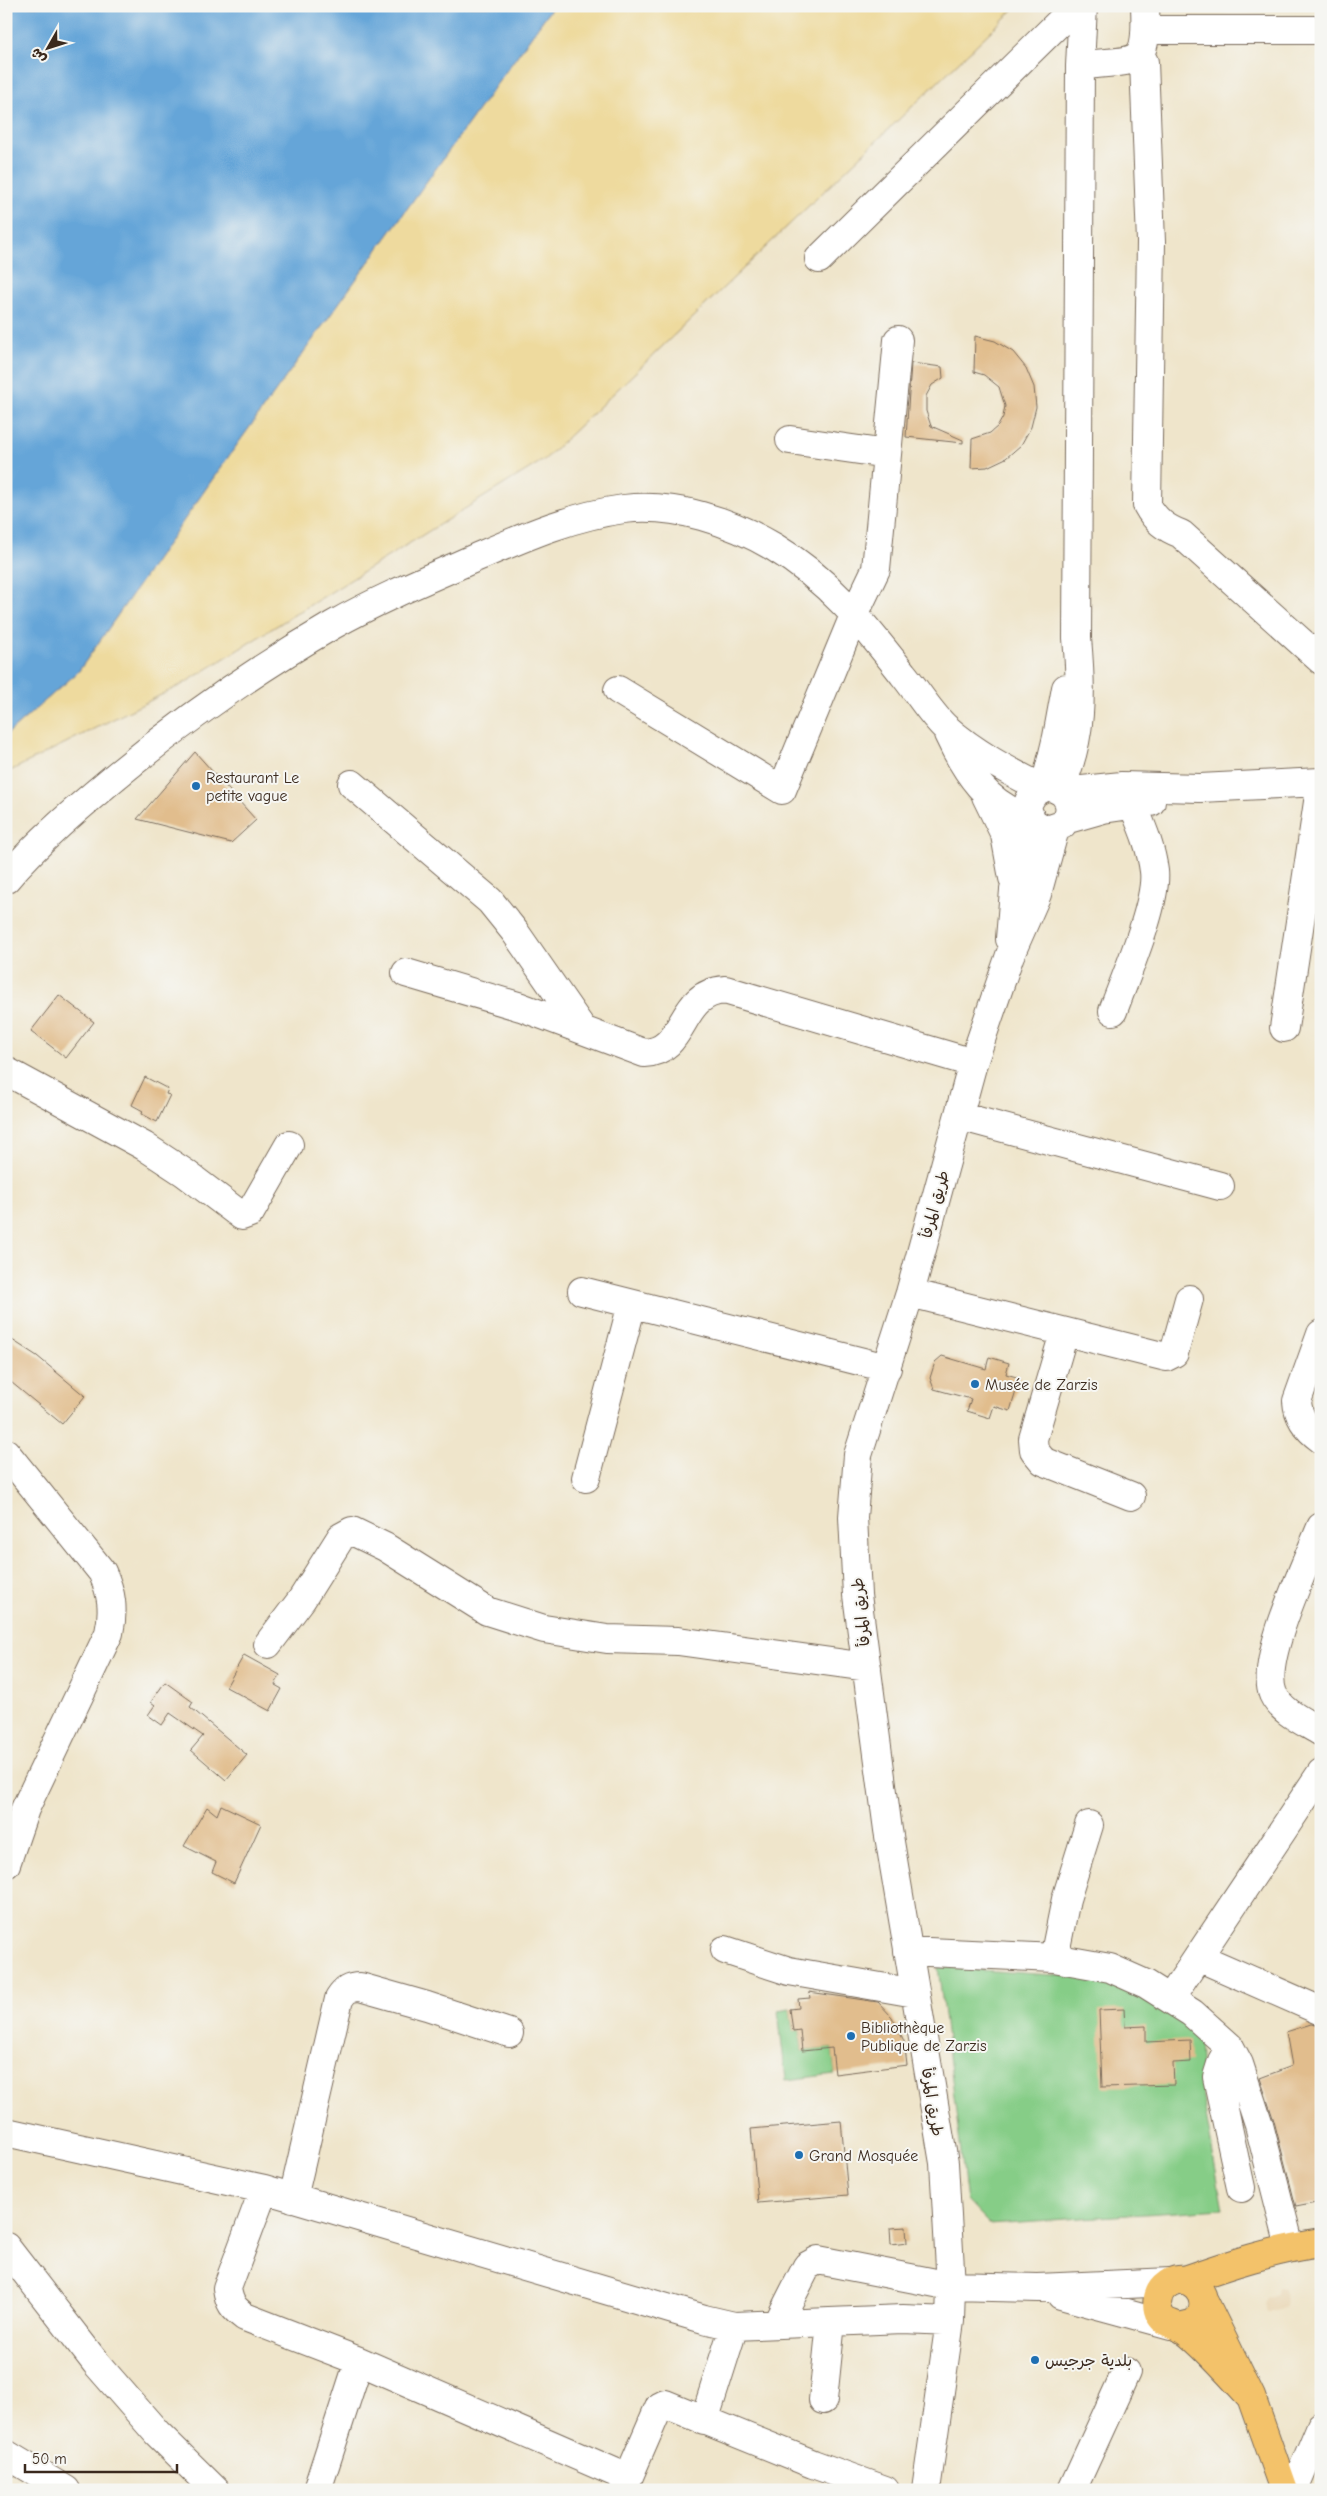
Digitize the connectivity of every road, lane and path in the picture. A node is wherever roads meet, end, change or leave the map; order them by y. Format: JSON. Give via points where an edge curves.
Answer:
{"nodes":[{"id":1,"x":1076,"y":6,"type":"edge"},
{"id":2,"x":1083,"y":6,"type":"edge"},
{"id":3,"x":1321,"y":30,"type":"edge"},
{"id":4,"x":1124,"y":47,"type":"edge"},
{"id":5,"x":819,"y":260,"type":"dead end"},
{"id":6,"x":898,"y":340,"type":"dead end"},
{"id":7,"x":790,"y":440,"type":"dead end"},
{"id":8,"x":887,"y":454,"type":"junction"},
{"id":9,"x":855,"y":613,"type":"junction"},
{"id":10,"x":1321,"y":660,"type":"edge"},
{"id":11,"x":618,"y":690,"type":"dead end"},
{"id":12,"x":944,"y":726,"type":"junction"},
{"id":13,"x":1321,"y":782,"type":"edge"},
{"id":14,"x":352,"y":784,"type":"dead end"},
{"id":15,"x":980,"y":786,"type":"junction"},
{"id":16,"x":1200,"y":788,"type":"junction"},
{"id":17,"x":1052,"y":789,"type":"junction"},
{"id":18,"x":1133,"y":805,"type":"junction"},
{"id":19,"x":1047,"y":822,"type":"junction"},
{"id":20,"x":6,"y":879,"type":"edge"},
{"id":21,"x":1014,"y":890,"type":"junction"},
{"id":22,"x":1010,"y":955,"type":"junction"},
{"id":23,"x":406,"y":973,"type":"dead end"},
{"id":24,"x":1114,"y":1011,"type":"dead end"},
{"id":25,"x":1284,"y":1028,"type":"dead end"},
{"id":26,"x":583,"y":1030,"type":"junction"},
{"id":27,"x":973,"y":1063,"type":"junction"},
{"id":28,"x":6,"y":1071,"type":"edge"},
{"id":29,"x":958,"y":1116,"type":"junction"},
{"id":30,"x":289,"y":1145,"type":"dead end"},
{"id":31,"x":1220,"y":1186,"type":"dead end"},
{"id":32,"x":582,"y":1291,"type":"dead end"},
{"id":33,"x":910,"y":1293,"type":"junction"},
{"id":34,"x":1189,"y":1299,"type":"dead end"},
{"id":35,"x":632,"y":1304,"type":"junction"},
{"id":36,"x":1064,"y":1333,"type":"junction"},
{"id":37,"x":1321,"y":1334,"type":"edge"},
{"id":38,"x":887,"y":1368,"type":"junction"},
{"id":39,"x":1321,"y":1439,"type":"edge"},
{"id":40,"x":6,"y":1453,"type":"edge"},
{"id":41,"x":586,"y":1478,"type":"dead end"},
{"id":42,"x":1131,"y":1496,"type":"dead end"},
{"id":43,"x":1321,"y":1527,"type":"edge"},
{"id":44,"x":268,"y":1644,"type":"dead end"},
{"id":45,"x":867,"y":1667,"type":"junction"},
{"id":46,"x":1321,"y":1732,"type":"edge"},
{"id":47,"x":1321,"y":1774,"type":"edge"},
{"id":48,"x":1089,"y":1825,"type":"dead end"},
{"id":49,"x":6,"y":1864,"type":"edge"},
{"id":50,"x":725,"y":1950,"type":"dead end"},
{"id":51,"x":908,"y":1951,"type":"junction"},
{"id":52,"x":1198,"y":1957,"type":"junction"},
{"id":53,"x":1054,"y":1958,"type":"junction"},
{"id":54,"x":915,"y":1994,"type":"junction"},
{"id":55,"x":1170,"y":1999,"type":"junction"},
{"id":56,"x":1321,"y":2011,"type":"edge"},
{"id":57,"x":510,"y":2033,"type":"dead end"},
{"id":58,"x":1230,"y":2047,"type":"junction"},
{"id":59,"x":6,"y":2132,"type":"edge"},
{"id":60,"x":1240,"y":2188,"type":"dead end"},
{"id":61,"x":264,"y":2189,"type":"junction"},
{"id":62,"x":293,"y":2198,"type":"junction"},
{"id":63,"x":1321,"y":2243,"type":"edge"},
{"id":64,"x":6,"y":2247,"type":"edge"},
{"id":65,"x":1290,"y":2247,"type":"junction"},
{"id":66,"x":952,"y":2286,"type":"junction"},
{"id":67,"x":1038,"y":2288,"type":"junction"},
{"id":68,"x":1191,"y":2289,"type":"junction"},
{"id":69,"x":950,"y":2321,"type":"junction"},
{"id":70,"x":831,"y":2322,"type":"junction"},
{"id":71,"x":778,"y":2323,"type":"junction"},
{"id":72,"x":734,"y":2326,"type":"junction"},
{"id":73,"x":1175,"y":2326,"type":"junction"},
{"id":74,"x":359,"y":2361,"type":"junction"},
{"id":75,"x":1126,"y":2372,"type":"dead end"},
{"id":76,"x":1251,"y":2397,"type":"junction"},
{"id":77,"x":823,"y":2400,"type":"dead end"},
{"id":78,"x":704,"y":2421,"type":"junction"},
{"id":79,"x":1321,"y":2426,"type":"edge"},
{"id":80,"x":6,"y":2454,"type":"edge"},
{"id":81,"x":626,"y":2484,"type":"edge"},
{"id":82,"x":66,"y":2490,"type":"edge"},
{"id":83,"x":214,"y":2490,"type":"edge"},
{"id":84,"x":317,"y":2490,"type":"edge"},
{"id":85,"x":885,"y":2490,"type":"edge"},
{"id":86,"x":926,"y":2490,"type":"edge"},
{"id":87,"x":1072,"y":2490,"type":"edge"},
{"id":88,"x":1284,"y":2490,"type":"edge"},
{"id":89,"x":1294,"y":2490,"type":"edge"}],
"edges":[{"from":1,"to":5,"type":"street"},
{"from":2,"to":4,"type":"street"},
{"from":3,"to":4,"type":"street"},
{"from":4,"to":10,"type":"street","via":[[1144,62],[1151,242],[1146,506],[1154,518],[1169,530],[1181,534]]},
{"from":4,"to":17,"type":"street","via":[[1077,638]]},
{"from":6,"to":8,"type":"street"},
{"from":7,"to":8,"type":"street"},
{"from":8,"to":9,"type":"street","via":[[876,569]]},
{"from":9,"to":11,"type":"street","via":[[782,790]]},
{"from":9,"to":12,"type":"street"},
{"from":9,"to":20,"type":"street","via":[[812,572],[773,546],[733,526],[700,516],[660,508],[626,509],[548,527],[403,589],[261,668],[147,751],[80,806]]},
{"from":12,"to":15,"type":"street"},
{"from":12,"to":17,"type":"street","via":[[991,760]]},
{"from":13,"to":16,"type":"street"},
{"from":13,"to":25,"type":"street"},
{"from":14,"to":26,"type":"street","via":[[490,901]]},
{"from":15,"to":19,"type":"street","via":[[1002,808]]},
{"from":15,"to":21,"type":"street","via":[[1005,836],[1012,862]]},
{"from":16,"to":17,"type":"street","via":[[1148,785]]},
{"from":16,"to":18,"type":"street"},
{"from":17,"to":19,"type":"street","via":[[1070,804]]},
{"from":17,"to":19,"type":"street","via":[[1034,793],[1029,800],[1028,809]]},
{"from":18,"to":19,"type":"street"},
{"from":18,"to":24,"type":"street","via":[[1147,837],[1154,873],[1150,905]]},
{"from":19,"to":21,"type":"street"},
{"from":19,"to":22,"type":"street","via":[[1037,894]]},
{"from":21,"to":22,"type":"street"},
{"from":22,"to":27,"type":"street","name":"طريق المرفأ"},
{"from":23,"to":26,"type":"street"},
{"from":26,"to":27,"type":"street","via":[[644,1053],[655,1053],[672,1040],[701,996],[725,990]]},
{"from":27,"to":29,"type":"street","name":"طريق المرفأ"},
{"from":28,"to":30,"type":"street","via":[[144,1146],[242,1216],[250,1213]]},
{"from":29,"to":31,"type":"street"},
{"from":29,"to":33,"type":"street","name":"طريق المرفأ"},
{"from":32,"to":35,"type":"street"},
{"from":33,"to":36,"type":"street"},
{"from":33,"to":38,"type":"street","name":"طريق المرفأ"},
{"from":34,"to":36,"type":"street","via":[[1174,1353],[1166,1357]]},
{"from":35,"to":38,"type":"street"},
{"from":35,"to":41,"type":"street"},
{"from":36,"to":42,"type":"street","via":[[1033,1439],[1034,1450],[1043,1461]]},
{"from":37,"to":39,"type":"street","via":[[1296,1401],[1297,1412],[1303,1422]]},
{"from":38,"to":45,"type":"street","name":"طريق المرفأ","via":[[858,1455],[853,1517],[857,1595]]},
{"from":40,"to":49,"type":"street","via":[[102,1572],[110,1590],[113,1614],[109,1633],[25,1809]]},
{"from":43,"to":46,"type":"street","via":[[1282,1626],[1271,1662],[1270,1683],[1280,1705]]},
{"from":44,"to":45,"type":"street","via":[[341,1537],[352,1531],[385,1547],[487,1611],[544,1628],[607,1638],[678,1641]]},
{"from":45,"to":51,"type":"street","name":"طريق المرفأ","via":[[888,1830]]},
{"from":47,"to":52,"type":"street"},
{"from":48,"to":53,"type":"street","via":[[1066,1899]]},
{"from":50,"to":54,"type":"street","via":[[789,1972]]},
{"from":51,"to":53,"type":"street"},
{"from":51,"to":54,"type":"street","name":"طريق المرفأ"},
{"from":52,"to":55,"type":"street"},
{"from":52,"to":56,"type":"street"},
{"from":53,"to":55,"type":"street","via":[[1110,1968]]},
{"from":54,"to":66,"type":"street","name":"طريق المرفأ","via":[[944,2163]]},
{"from":55,"to":58,"type":"street","via":[[1192,2013]]},
{"from":57,"to":62,"type":"street","via":[[360,1987],[344,1991],[339,1999]]},
{"from":58,"to":60,"type":"street","via":[[1217,2077]]},
{"from":58,"to":65,"type":"street","via":[[1239,2064],[1259,2125]]},
{"from":59,"to":61,"type":"street"},
{"from":61,"to":62,"type":"street"},
{"from":61,"to":74,"type":"street","via":[[227,2288],[228,2300],[245,2317]]},
{"from":62,"to":72,"type":"street","via":[[694,2317]]},
{"from":63,"to":65,"type":"main road"},
{"from":64,"to":83,"type":"street","via":[[96,2363],[157,2433]]},
{"from":65,"to":68,"type":"main road","via":[[1250,2257]]},
{"from":66,"to":67,"type":"street"},
{"from":66,"to":69,"type":"street","name":"طريق المرفأ"},
{"from":66,"to":71,"type":"street","via":[[818,2260],[807,2266]]},
{"from":67,"to":68,"type":"street"},
{"from":67,"to":73,"type":"street"},
{"from":68,"to":73,"type":"main road","via":[[1200,2317],[1195,2323]]},
{"from":68,"to":73,"type":"main road","via":[[1160,2292],[1157,2300],[1160,2315]]},
{"from":68,"to":76,"type":"main road"},
{"from":69,"to":70,"type":"street"},
{"from":69,"to":86,"type":"street","name":"طريق المرفأ"},
{"from":70,"to":71,"type":"street"},
{"from":70,"to":77,"type":"street"},
{"from":71,"to":72,"type":"street"},
{"from":72,"to":78,"type":"street"},
{"from":73,"to":76,"type":"main road"},
{"from":74,"to":81,"type":"street"},
{"from":74,"to":84,"type":"street"},
{"from":75,"to":87,"type":"street"},
{"from":76,"to":88,"type":"main road"},
{"from":78,"to":81,"type":"street","via":[[661,2405]]},
{"from":78,"to":85,"type":"street"},
{"from":79,"to":89,"type":"street"},
{"from":80,"to":82,"type":"street"}]}
